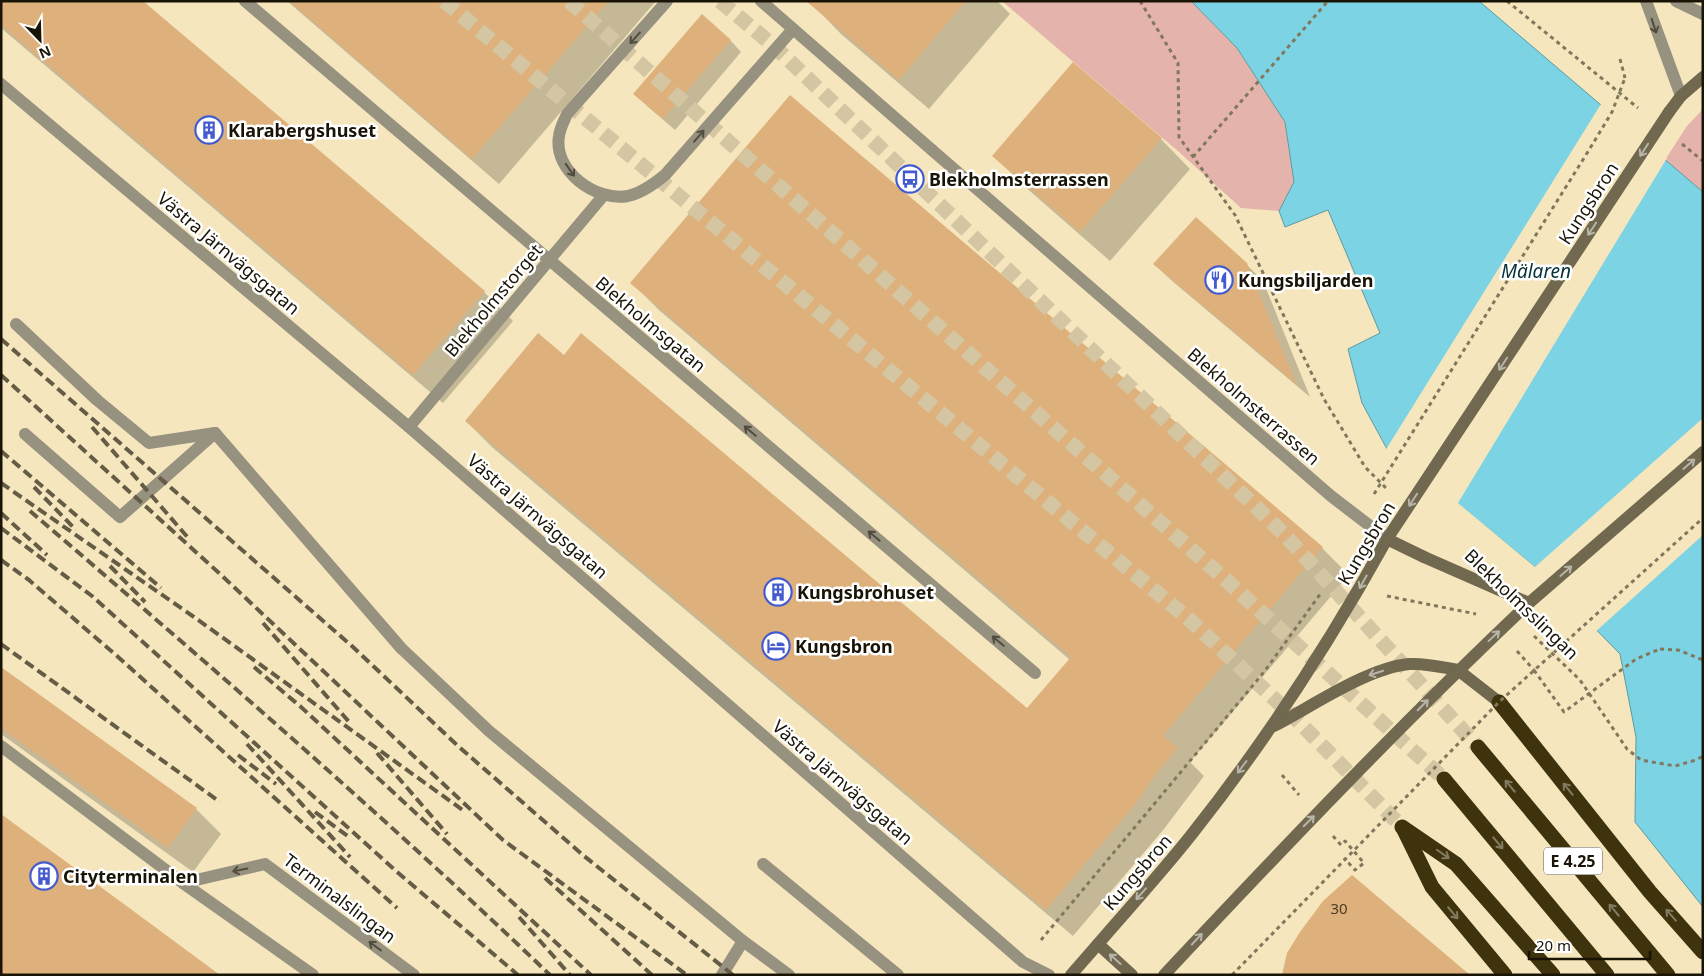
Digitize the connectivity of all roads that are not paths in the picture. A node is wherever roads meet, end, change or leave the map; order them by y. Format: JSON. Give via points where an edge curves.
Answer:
{"nodes":[{"id":1,"x":245,"y":1,"type":"edge"},
{"id":2,"x":667,"y":1,"type":"edge"},
{"id":3,"x":761,"y":1,"type":"edge"},
{"id":4,"x":1646,"y":1,"type":"edge"},
{"id":5,"x":1676,"y":1,"type":"edge"},
{"id":6,"x":1703,"y":14,"type":"edge"},
{"id":7,"x":793,"y":29,"type":"junction"},
{"id":8,"x":1703,"y":78,"type":"edge"},
{"id":9,"x":1,"y":84,"type":"edge"},
{"id":10,"x":1680,"y":96,"type":"junction"},
{"id":11,"x":603,"y":196,"type":"junction"},
{"id":12,"x":16,"y":324,"type":"dead end"},
{"id":13,"x":409,"y":428,"type":"junction"},
{"id":14,"x":215,"y":433,"type":"junction"},
{"id":15,"x":25,"y":434,"type":"dead end"},
{"id":16,"x":1703,"y":452,"type":"edge"},
{"id":17,"x":1387,"y":539,"type":"junction"},
{"id":18,"x":1530,"y":603,"type":"junction"},
{"id":19,"x":1458,"y":670,"type":"junction"},
{"id":20,"x":1035,"y":673,"type":"dead end"},
{"id":21,"x":1499,"y":702,"type":"joint"},
{"id":22,"x":1271,"y":728,"type":"junction"},
{"id":23,"x":1,"y":746,"type":"edge"},
{"id":24,"x":1478,"y":747,"type":"tunnel mouth"},
{"id":25,"x":1444,"y":779,"type":"tunnel mouth"},
{"id":26,"x":763,"y":864,"type":"dead end"},
{"id":27,"x":183,"y":883,"type":"junction"},
{"id":28,"x":743,"y":941,"type":"junction"},
{"id":29,"x":1098,"y":944,"type":"junction"},
{"id":30,"x":1703,"y":952,"type":"edge"},
{"id":31,"x":313,"y":975,"type":"edge"},
{"id":32,"x":414,"y":975,"type":"edge"},
{"id":33,"x":722,"y":975,"type":"edge"},
{"id":34,"x":789,"y":975,"type":"edge"},
{"id":35,"x":898,"y":975,"type":"edge"},
{"id":36,"x":1049,"y":975,"type":"edge"},
{"id":37,"x":1070,"y":975,"type":"edge"},
{"id":38,"x":1132,"y":975,"type":"edge"},
{"id":39,"x":1164,"y":975,"type":"edge"},
{"id":40,"x":1505,"y":975,"type":"edge"},
{"id":41,"x":1553,"y":975,"type":"edge"},
{"id":42,"x":1607,"y":975,"type":"edge"},
{"id":43,"x":1668,"y":975,"type":"edge"}],
"edges":[{"from":20,"to":1,"type":"street","name":"Blekholmsgatan","one_way":true},
{"from":2,"to":11,"type":"street","one_way":true,"bridge":true,"via":[[567,114],[558,136],[562,158],[572,174]]},
{"from":3,"to":7,"type":"street","name":"Blekholmsterrassen","bridge":true},
{"from":4,"to":10,"type":"street","one_way":true},
{"from":5,"to":6,"type":"street"},
{"from":11,"to":7,"type":"street","one_way":true,"bridge":true,"via":[[628,196],[648,188],[665,175]]},
{"from":7,"to":17,"type":"street","name":"Blekholmsterrassen","bridge":true,"via":[[1331,496]]},
{"from":8,"to":10,"type":"main road","name":"Kungsbron"},
{"from":9,"to":13,"type":"street","name":"Västra Järnvägsgatan","bridge":true},
{"from":10,"to":17,"type":"main road","name":"Kungsbron","one_way":true,"bridge":true},
{"from":11,"to":13,"type":"street","name":"Blekholmstorget","bridge":true},
{"from":12,"to":14,"type":"street","via":[[97,400],[149,443]]},
{"from":13,"to":36,"type":"street","name":"Västra Järnvägsgatan","bridge":true,"via":[[1023,962]]},
{"from":14,"to":15,"type":"street","via":[[120,517]]},
{"from":14,"to":28,"type":"street","via":[[401,648],[489,731]]},
{"from":18,"to":16,"type":"main road","one_way":true},
{"from":17,"to":18,"type":"main road","bridge":true},
{"from":17,"to":22,"type":"main road","name":"Kungsbron","one_way":true,"bridge":true},
{"from":19,"to":18,"type":"main road","one_way":true,"bridge":true},
{"from":19,"to":21,"type":"main road"},
{"from":19,"to":22,"type":"main road","one_way":true,"bridge":true,"via":[[1408,664],[1372,674]]},
{"from":39,"to":19,"type":"main road","one_way":true,"bridge":true,"via":[[1269,862]]},
{"from":30,"to":21,"type":"highway","one_way":true,"via":[[1644,884]]},
{"from":22,"to":29,"type":"main road","name":"Kungsbron","one_way":true,"bridge":true,"via":[[1192,834]]},
{"from":23,"to":27,"type":"street"},
{"from":43,"to":24,"type":"highway","number":"E 4.25","one_way":true},
{"from":25,"to":42,"type":"highway","number":"E 4.25","one_way":true},
{"from":26,"to":35,"type":"street"},
{"from":27,"to":31,"type":"street"},
{"from":32,"to":27,"type":"street","name":"Terminalslingan","one_way":true,"via":[[266,864]]},
{"from":28,"to":33,"type":"street"},
{"from":28,"to":34,"type":"street"},
{"from":29,"to":37,"type":"main road","name":"Kungsbron"},
{"from":38,"to":29,"type":"main road","one_way":true},
{"from":40,"to":41,"type":"highway","via":[[1432,887],[1402,826],[1456,864]]}]}
